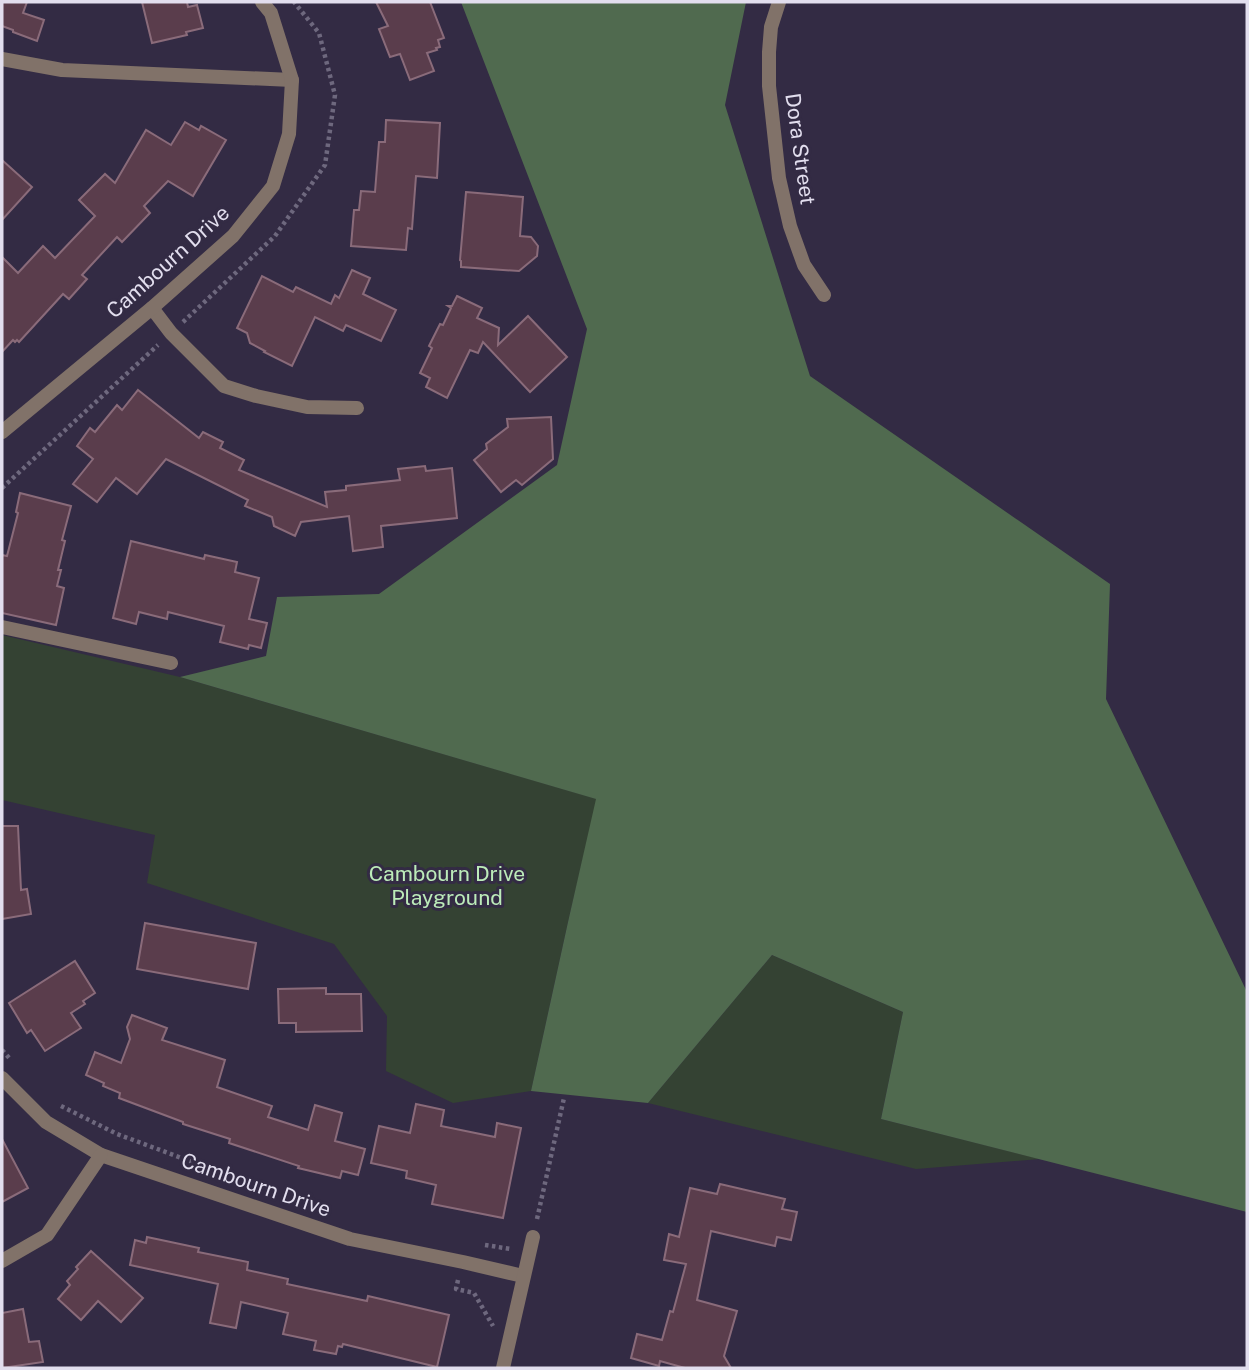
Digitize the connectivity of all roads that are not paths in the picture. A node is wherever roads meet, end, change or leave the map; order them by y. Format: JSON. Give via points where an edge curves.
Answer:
{"nodes":[{"id":1,"x":262,"y":2,"type":"edge"},
{"id":2,"x":779,"y":2,"type":"edge"},
{"id":3,"x":2,"y":59,"type":"edge"},
{"id":4,"x":292,"y":80,"type":"junction"},
{"id":5,"x":824,"y":295,"type":"dead end"},
{"id":6,"x":152,"y":308,"type":"junction"},
{"id":7,"x":358,"y":408,"type":"dead end"},
{"id":8,"x":2,"y":432,"type":"edge"},
{"id":9,"x":2,"y":627,"type":"edge"},
{"id":10,"x":171,"y":663,"type":"dead end"},
{"id":11,"x":2,"y":1077,"type":"edge"},
{"id":12,"x":101,"y":1155,"type":"junction"},
{"id":13,"x":533,"y":1237,"type":"road end"},
{"id":14,"x":2,"y":1261,"type":"edge"},
{"id":15,"x":523,"y":1276,"type":"junction"},
{"id":16,"x":503,"y":1368,"type":"edge"}],
"edges":[{"from":1,"to":4,"type":"street","name":"Cambourn Drive","via":[[271,13]]},
{"from":2,"to":5,"type":"street","name":"Dora Street","via":[[769,52],[779,178],[804,265]]},
{"from":3,"to":4,"type":"street","via":[[62,70]]},
{"from":4,"to":6,"type":"street","name":"Cambourn Drive","via":[[289,134],[273,186],[233,236]]},
{"from":6,"to":7,"type":"street","via":[[224,386],[307,407]]},
{"from":6,"to":8,"type":"street","name":"Cambourn Drive"},
{"from":9,"to":10,"type":"street"},
{"from":11,"to":12,"type":"street","name":"Cambourn Drive","via":[[46,1122]]},
{"from":12,"to":14,"type":"street","via":[[47,1235]]},
{"from":12,"to":15,"type":"street","name":"Cambourn Drive","via":[[350,1239]]},
{"from":13,"to":15,"type":"street"},
{"from":15,"to":16,"type":"street"}]}
